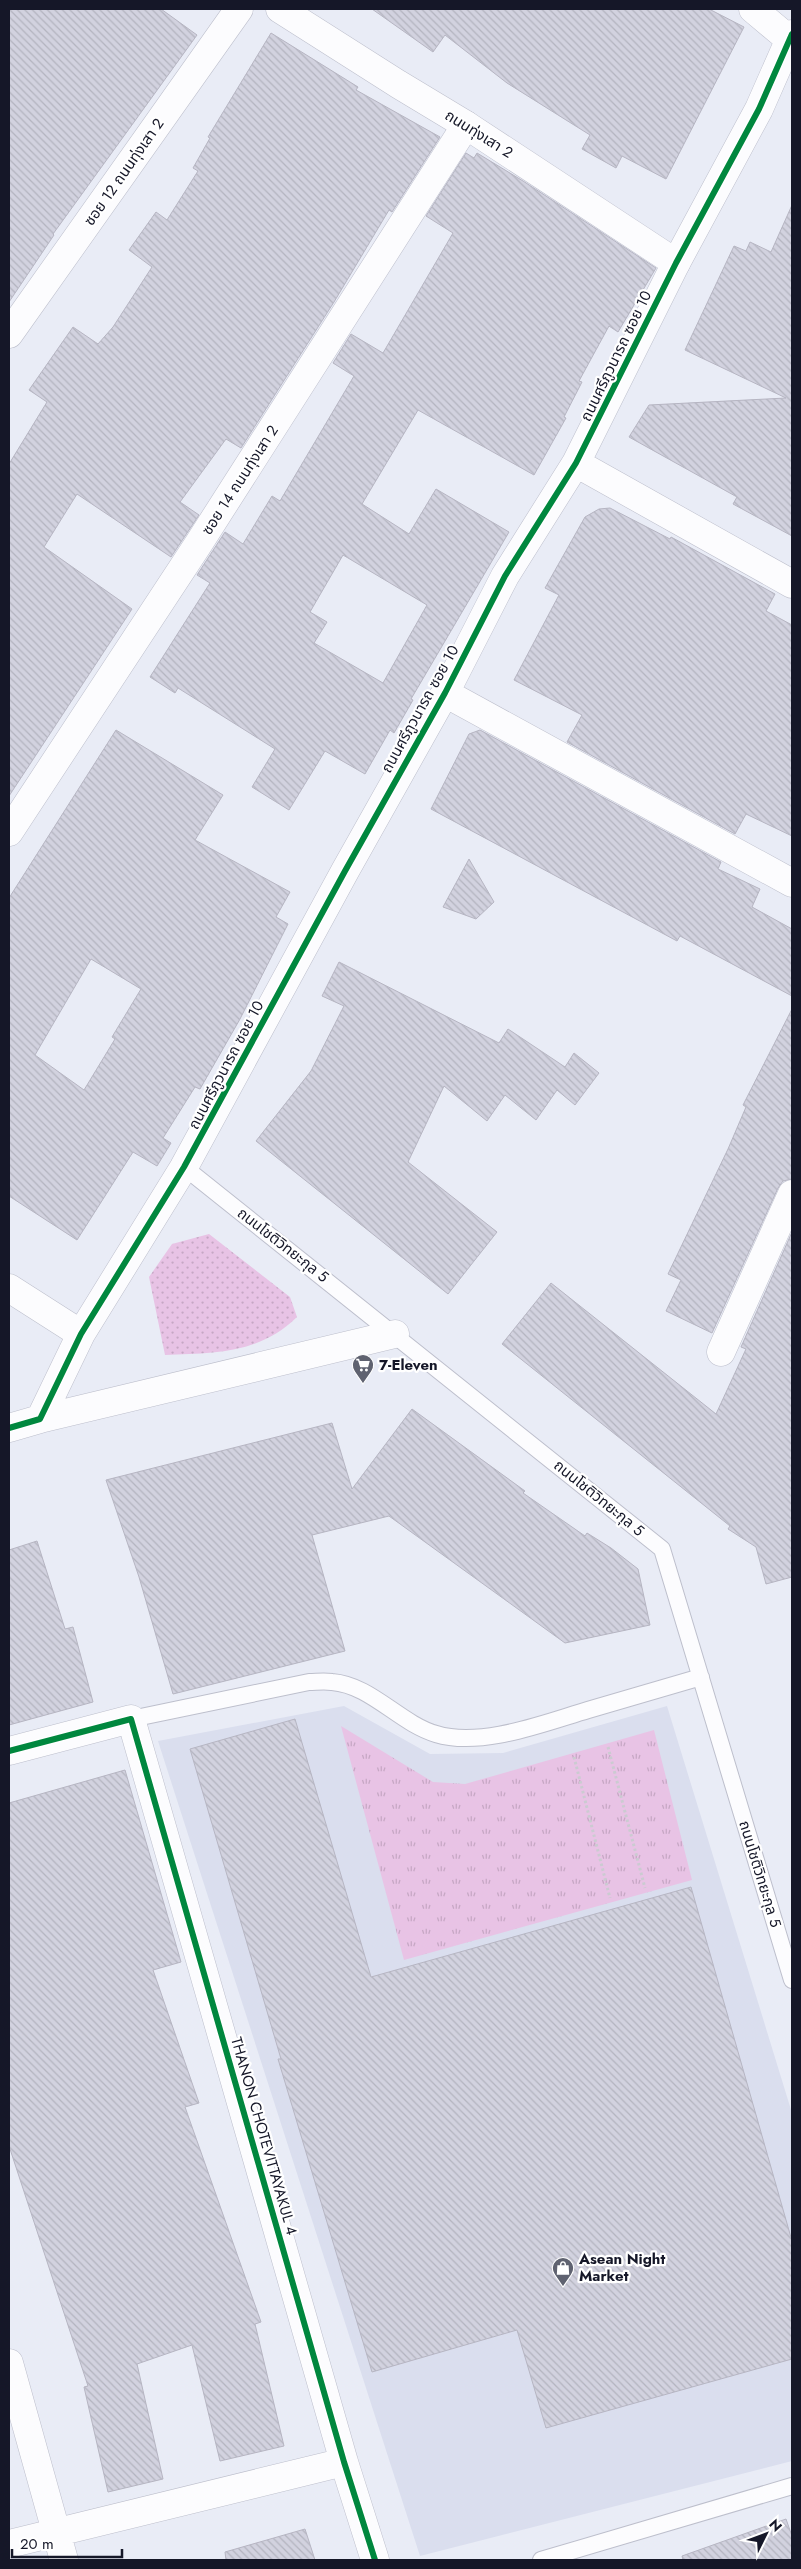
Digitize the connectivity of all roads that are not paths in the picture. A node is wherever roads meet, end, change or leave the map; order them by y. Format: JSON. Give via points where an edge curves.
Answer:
{"nodes":[{"id":1,"x":239,"y":9,"type":"edge"},
{"id":2,"x":280,"y":9,"type":"edge"},
{"id":3,"x":753,"y":9,"type":"edge"},
{"id":4,"x":791,"y":37,"type":"edge"},
{"id":5,"x":466,"y":125,"type":"junction"},
{"id":6,"x":676,"y":263,"type":"junction"},
{"id":7,"x":9,"y":334,"type":"edge"},
{"id":8,"x":576,"y":463,"type":"junction"},
{"id":9,"x":792,"y":584,"type":"edge"},
{"id":10,"x":446,"y":693,"type":"junction"},
{"id":11,"x":9,"y":832,"type":"edge"},
{"id":12,"x":792,"y":883,"type":"edge"},
{"id":13,"x":184,"y":1167,"type":"junction"},
{"id":14,"x":792,"y":1194,"type":"edge"},
{"id":15,"x":9,"y":1288,"type":"edge"},
{"id":16,"x":82,"y":1334,"type":"junction"},
{"id":17,"x":395,"y":1334,"type":"junction"},
{"id":18,"x":721,"y":1352,"type":"dead end"},
{"id":19,"x":40,"y":1419,"type":"junction"},
{"id":20,"x":9,"y":1428,"type":"edge"},
{"id":21,"x":701,"y":1677,"type":"junction"},
{"id":22,"x":131,"y":1719,"type":"junction"},
{"id":23,"x":9,"y":1751,"type":"edge"},
{"id":24,"x":792,"y":1980,"type":"edge"},
{"id":25,"x":9,"y":2363,"type":"edge"},
{"id":26,"x":344,"y":2462,"type":"junction"},
{"id":27,"x":792,"y":2486,"type":"edge"},
{"id":28,"x":56,"y":2531,"type":"junction"},
{"id":29,"x":9,"y":2544,"type":"edge"},
{"id":30,"x":64,"y":2560,"type":"edge"},
{"id":31,"x":375,"y":2560,"type":"edge"},
{"id":32,"x":541,"y":2560,"type":"edge"}],
"edges":[{"from":1,"to":7,"type":"street","name":"ซอย 12 ถนนทุ่งเสา 2"},
{"from":2,"to":5,"type":"street","name":"ถนนทุ่งเสา 2"},
{"from":3,"to":4,"type":"street"},
{"from":4,"to":6,"type":"street","name":"ถนนศรีภูวนารถ ซอย 10","via":[[759,109]]},
{"from":5,"to":6,"type":"street","name":"ถนนทุ่งเสา 2"},
{"from":5,"to":11,"type":"street","name":"ซอย 14 ถนนทุ่งเสา 2","via":[[199,544]]},
{"from":6,"to":8,"type":"street","name":"ถนนศรีภูวนารถ ซอย 10"},
{"from":8,"to":9,"type":"street"},
{"from":8,"to":10,"type":"street","name":"ถนนศรีภูวนารถ ซอย 10","via":[[504,576]]},
{"from":10,"to":12,"type":"street"},
{"from":10,"to":13,"type":"street","name":"ถนนศรีภูวนารถ ซอย 10"},
{"from":13,"to":16,"type":"street","name":"ถนนศรีภูวนารถ ซอย 10"},
{"from":13,"to":17,"type":"lane","name":"ถนนโชติวิทยะกุล 5"},
{"from":14,"to":18,"type":"street"},
{"from":15,"to":16,"type":"street"},
{"from":16,"to":19,"type":"street","name":"ถนนศรีภูวนารถ ซอย 10"},
{"from":17,"to":19,"type":"street"},
{"from":17,"to":21,"type":"lane","name":"ถนนโชติวิทยะกุล 5","via":[[662,1549]]},
{"from":19,"to":20,"type":"street"},
{"from":21,"to":22,"type":"lane","via":[[523,1729],[471,1738],[422,1730],[372,1698],[333,1682],[309,1682]]},
{"from":21,"to":24,"type":"lane","name":"ถนนโชติวิทยะกุล 5"},
{"from":22,"to":23,"type":"street"},
{"from":22,"to":26,"type":"street","name":"THANON CHOTEVITTAYAKUL 4"},
{"from":25,"to":28,"type":"street"},
{"from":26,"to":28,"type":"street"},
{"from":26,"to":31,"type":"street","name":"THANON CHOTEVITTAYAKUL 4"},
{"from":27,"to":32,"type":"lane"},
{"from":28,"to":29,"type":"street"},
{"from":28,"to":30,"type":"street"}]}
